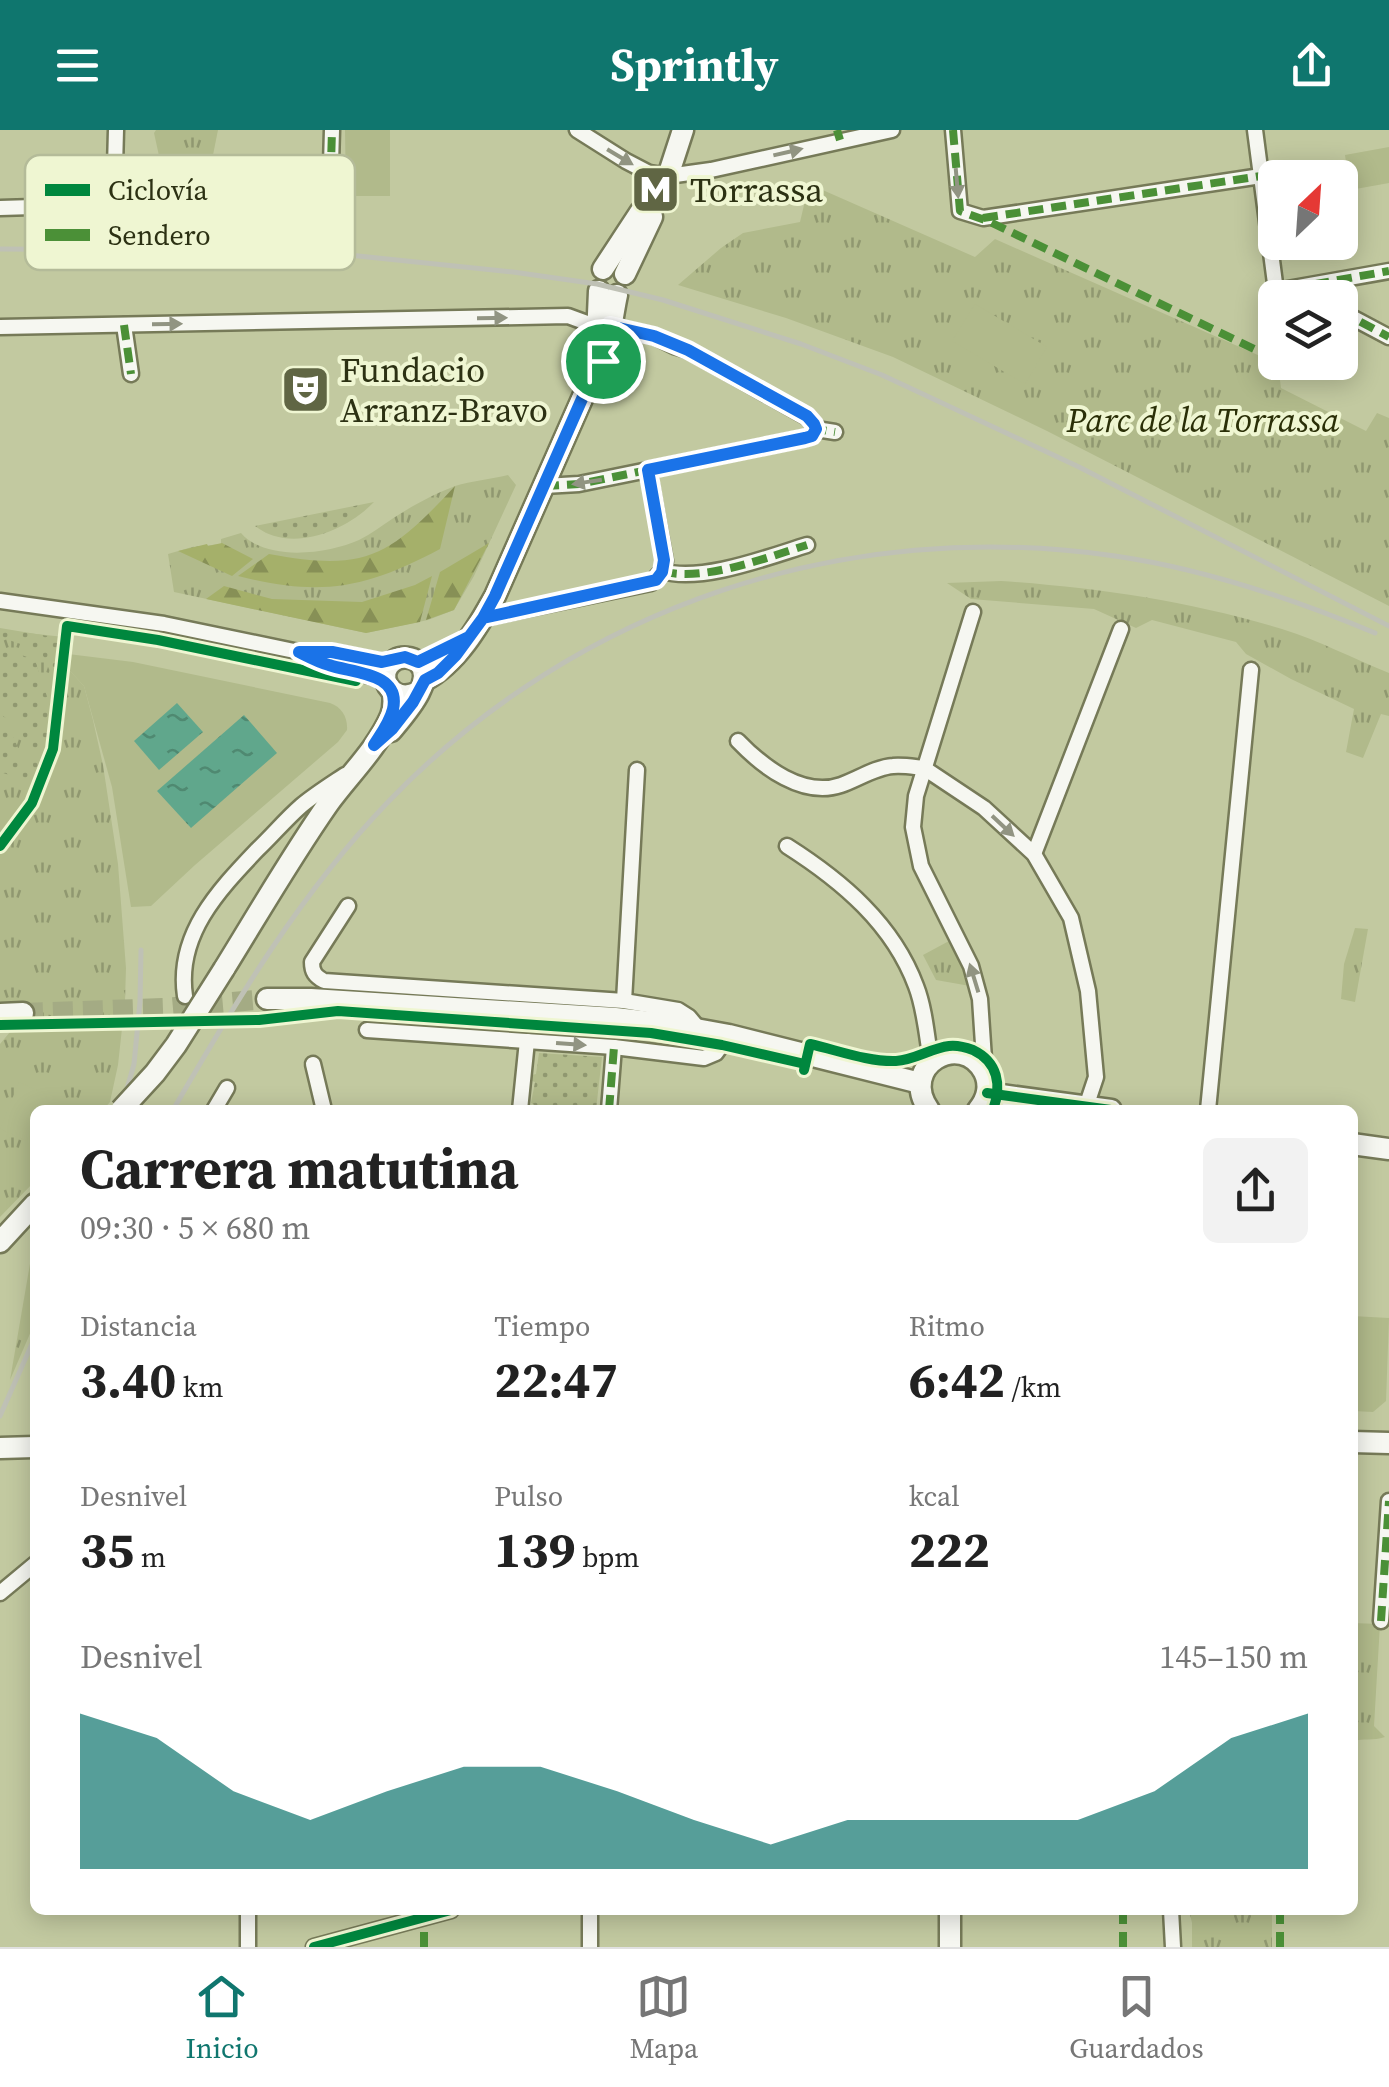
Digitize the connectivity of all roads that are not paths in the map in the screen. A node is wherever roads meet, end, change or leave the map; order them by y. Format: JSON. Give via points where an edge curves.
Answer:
{"nodes":[{"id":1,"x":116,"y":130,"type":"edge"},
{"id":2,"x":332,"y":130,"type":"edge"},
{"id":3,"x":577,"y":130,"type":"edge"},
{"id":4,"x":682,"y":130,"type":"edge"},
{"id":5,"x":892,"y":130,"type":"edge"},
{"id":6,"x":953,"y":130,"type":"edge"},
{"id":7,"x":1254,"y":130,"type":"edge"},
{"id":8,"x":115,"y":155,"type":"edge"},
{"id":9,"x":331,"y":155,"type":"edge"},
{"id":10,"x":1258,"y":161,"type":"edge"},
{"id":11,"x":668,"y":176,"type":"junction"},
{"id":12,"x":1258,"y":176,"type":"edge"},
{"id":13,"x":25,"y":207,"type":"edge"},
{"id":14,"x":0,"y":208,"type":"edge"},
{"id":15,"x":650,"y":208,"type":"junction"},
{"id":16,"x":604,"y":269,"type":"dead end"},
{"id":17,"x":1389,"y":271,"type":"edge"},
{"id":18,"x":626,"y":274,"type":"dead end"},
{"id":19,"x":1340,"y":280,"type":"edge"},
{"id":20,"x":608,"y":293,"type":"dead end"},
{"id":21,"x":1358,"y":321,"type":"edge"},
{"id":22,"x":124,"y":325,"type":"junction"},
{"id":23,"x":604,"y":326,"type":"junction"},
{"id":24,"x":0,"y":327,"type":"edge"},
{"id":25,"x":1389,"y":337,"type":"edge"},
{"id":26,"x":132,"y":374,"type":"dead end"},
{"id":27,"x":816,"y":429,"type":"junction"},
{"id":28,"x":835,"y":432,"type":"dead end"},
{"id":29,"x":648,"y":470,"type":"junction"},
{"id":30,"x":544,"y":486,"type":"junction"},
{"id":31,"x":807,"y":546,"type":"dead end"},
{"id":32,"x":662,"y":572,"type":"junction"},
{"id":33,"x":0,"y":600,"type":"edge"},
{"id":34,"x":972,"y":612,"type":"dead end"},
{"id":35,"x":483,"y":618,"type":"junction"},
{"id":36,"x":1120,"y":629,"type":"dead end"},
{"id":37,"x":299,"y":652,"type":"junction"},
{"id":38,"x":394,"y":661,"type":"junction"},
{"id":39,"x":1252,"y":670,"type":"dead end"},
{"id":40,"x":420,"y":678,"type":"junction"},
{"id":41,"x":390,"y":688,"type":"junction"},
{"id":42,"x":738,"y":741,"type":"dead end"},
{"id":43,"x":374,"y":745,"type":"junction"},
{"id":44,"x":358,"y":766,"type":"junction"},
{"id":45,"x":924,"y":768,"type":"junction"},
{"id":46,"x":637,"y":770,"type":"dead end"},
{"id":47,"x":787,"y":846,"type":"dead end"},
{"id":48,"x":1034,"y":854,"type":"junction"},
{"id":49,"x":348,"y":906,"type":"dead end"},
{"id":50,"x":184,"y":996,"type":"dead end"},
{"id":51,"x":267,"y":998,"type":"tunnel mouth"},
{"id":52,"x":624,"y":1001,"type":"junction"},
{"id":53,"x":0,"y":1014,"type":"edge"},
{"id":54,"x":24,"y":1014,"type":"tunnel mouth"},
{"id":55,"x":699,"y":1029,"type":"junction"},
{"id":56,"x":368,"y":1030,"type":"dead end"},
{"id":57,"x":729,"y":1035,"type":"junction"},
{"id":58,"x":527,"y":1041,"type":"junction"},
{"id":59,"x":614,"y":1047,"type":"junction"},
{"id":60,"x":931,"y":1062,"type":"junction"},
{"id":61,"x":313,"y":1064,"type":"dead end"},
{"id":62,"x":920,"y":1083,"type":"junction"},
{"id":63,"x":227,"y":1088,"type":"dead end"},
{"id":64,"x":982,"y":1099,"type":"edge"},
{"id":65,"x":126,"y":1105,"type":"edge"},
{"id":66,"x":217,"y":1105,"type":"edge"},
{"id":67,"x":323,"y":1105,"type":"edge"},
{"id":68,"x":521,"y":1105,"type":"edge"},
{"id":69,"x":609,"y":1105,"type":"edge"},
{"id":70,"x":926,"y":1105,"type":"edge"},
{"id":71,"x":1071,"y":1105,"type":"edge"},
{"id":72,"x":1086,"y":1105,"type":"edge"},
{"id":73,"x":1208,"y":1105,"type":"edge"},
{"id":74,"x":1358,"y":1145,"type":"edge"},
{"id":75,"x":1389,"y":1149,"type":"edge"},
{"id":76,"x":30,"y":1209,"type":"edge"},
{"id":77,"x":0,"y":1242,"type":"edge"},
{"id":78,"x":1358,"y":1442,"type":"edge"},
{"id":79,"x":1389,"y":1443,"type":"edge"},
{"id":80,"x":30,"y":1447,"type":"edge"},
{"id":81,"x":0,"y":1448,"type":"edge"},
{"id":82,"x":1389,"y":1501,"type":"edge"},
{"id":83,"x":30,"y":1568,"type":"edge"},
{"id":84,"x":0,"y":1593,"type":"edge"},
{"id":85,"x":1380,"y":1621,"type":"dead end"},
{"id":86,"x":248,"y":1915,"type":"edge"},
{"id":87,"x":432,"y":1915,"type":"edge"},
{"id":88,"x":590,"y":1915,"type":"edge"},
{"id":89,"x":950,"y":1915,"type":"edge"},
{"id":90,"x":1171,"y":1915,"type":"edge"},
{"id":91,"x":248,"y":1947,"type":"edge"},
{"id":92,"x":314,"y":1947,"type":"edge"},
{"id":93,"x":590,"y":1947,"type":"edge"},
{"id":94,"x":950,"y":1947,"type":"edge"},
{"id":95,"x":1173,"y":1947,"type":"edge"}],
"edges":[{"from":1,"to":8,"type":"street"},
{"from":2,"to":9,"type":"street"},
{"from":3,"to":11,"type":"street","one_way":true,"via":[[638,167]]},
{"from":4,"to":11,"type":"street"},
{"from":11,"to":5,"type":"street","one_way":true},
{"from":6,"to":12,"type":"street","one_way":true,"via":[[960,212],[984,218]]},
{"from":7,"to":10,"type":"street"},
{"from":11,"to":15,"type":"street"},
{"from":13,"to":14,"type":"street"},
{"from":15,"to":16,"type":"street","via":[[641,211]]},
{"from":15,"to":18,"type":"street"},
{"from":17,"to":19,"type":"street"},
{"from":20,"to":23,"type":"street"},
{"from":21,"to":25,"type":"street"},
{"from":22,"to":23,"type":"street","one_way":true,"via":[[568,316]]},
{"from":22,"to":24,"type":"street"},
{"from":22,"to":26,"type":"street"},
{"from":23,"to":27,"type":"street","via":[[688,350],[807,416]]},
{"from":23,"to":30,"type":"street","via":[[603,361]]},
{"from":27,"to":28,"type":"street"},
{"from":27,"to":29,"type":"street","via":[[805,438]]},
{"from":29,"to":30,"type":"street","one_way":true},
{"from":29,"to":32,"type":"street"},
{"from":30,"to":35,"type":"street"},
{"from":31,"to":32,"type":"street","via":[[728,568]]},
{"from":32,"to":35,"type":"street","via":[[651,583]]},
{"from":33,"to":37,"type":"street"},
{"from":34,"to":45,"type":"street"},
{"from":35,"to":40,"type":"street","via":[[438,673]]},
{"from":36,"to":48,"type":"street"},
{"from":37,"to":38,"type":"street"},
{"from":37,"to":41,"type":"street"},
{"from":38,"to":40,"type":"street","via":[[405,657]]},
{"from":38,"to":41,"type":"street","via":[[386,671]]},
{"from":39,"to":73,"type":"street"},
{"from":40,"to":41,"type":"street","via":[[406,697]]},
{"from":40,"to":43,"type":"street","via":[[413,702]]},
{"from":41,"to":43,"type":"street","via":[[392,714]]},
{"from":42,"to":45,"type":"street","via":[[758,762],[819,790],[890,765]]},
{"from":43,"to":44,"type":"street"},
{"from":44,"to":50,"type":"street","via":[[302,805],[216,893],[186,957]]},
{"from":44,"to":65,"type":"street","bridge":true,"via":[[176,1045]]},
{"from":45,"to":48,"type":"street","one_way":true,"via":[[984,808]]},
{"from":64,"to":45,"type":"street","one_way":true,"via":[[980,999],[972,966],[921,866],[913,827]]},
{"from":46,"to":52,"type":"street"},
{"from":47,"to":60,"type":"street","via":[[884,928],[918,989]]},
{"from":48,"to":72,"type":"street","via":[[1072,918],[1088,991],[1096,1077]]},
{"from":49,"to":52,"type":"street","via":[[312,962],[315,976],[324,980]]},
{"from":51,"to":55,"type":"street"},
{"from":52,"to":55,"type":"street","via":[[678,1010]]},
{"from":53,"to":54,"type":"street"},
{"from":55,"to":57,"type":"street"},
{"from":56,"to":58,"type":"street"},
{"from":57,"to":59,"type":"street","via":[[704,1058]]},
{"from":57,"to":62,"type":"street"},
{"from":58,"to":59,"type":"street","one_way":true},
{"from":58,"to":68,"type":"street"},
{"from":59,"to":69,"type":"street"},
{"from":60,"to":62,"type":"street"},
{"from":60,"to":64,"type":"street","via":[[955,1053],[974,1060]]},
{"from":61,"to":67,"type":"street"},
{"from":62,"to":70,"type":"street"},
{"from":63,"to":66,"type":"street"},
{"from":64,"to":71,"type":"street"},
{"from":74,"to":75,"type":"street"},
{"from":76,"to":77,"type":"street"},
{"from":78,"to":79,"type":"street"},
{"from":80,"to":81,"type":"street"},
{"from":82,"to":85,"type":"street"},
{"from":83,"to":84,"type":"street"},
{"from":86,"to":91,"type":"street"},
{"from":87,"to":92,"type":"street"},
{"from":88,"to":93,"type":"street"},
{"from":89,"to":94,"type":"street"},
{"from":90,"to":95,"type":"street"}]}
